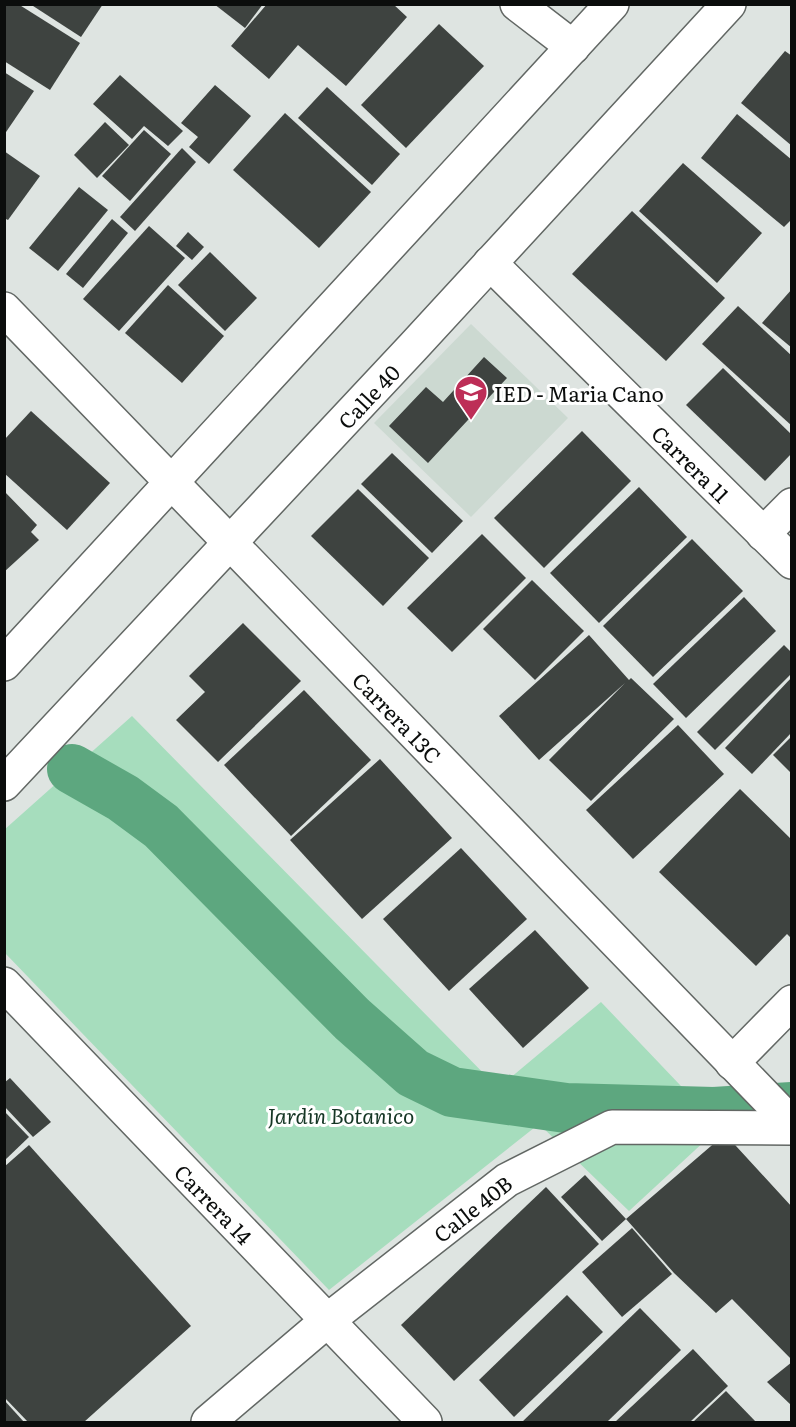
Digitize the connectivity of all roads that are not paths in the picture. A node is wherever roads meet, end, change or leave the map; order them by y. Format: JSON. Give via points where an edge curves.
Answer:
{"nodes":[{"id":1,"x":517,"y":4,"type":"edge"},
{"id":2,"x":612,"y":4,"type":"edge"},
{"id":3,"x":729,"y":4,"type":"edge"},
{"id":4,"x":573,"y":47,"type":"junction"},
{"id":5,"x":490,"y":263,"type":"junction"},
{"id":6,"x":4,"y":309,"type":"edge"},
{"id":7,"x":171,"y":482,"type":"junction"},
{"id":8,"x":792,"y":505,"type":"edge"},
{"id":9,"x":763,"y":534,"type":"junction"},
{"id":10,"x":230,"y":543,"type":"junction"},
{"id":11,"x":792,"y":562,"type":"edge"},
{"id":12,"x":4,"y":664,"type":"edge"},
{"id":13,"x":4,"y":784,"type":"edge"},
{"id":14,"x":4,"y":984,"type":"edge"},
{"id":15,"x":792,"y":1002,"type":"edge"},
{"id":16,"x":741,"y":1073,"type":"junction"},
{"id":17,"x":790,"y":1124,"type":"edge"},
{"id":18,"x":328,"y":1320,"type":"junction"},
{"id":19,"x":208,"y":1422,"type":"edge"},
{"id":20,"x":425,"y":1422,"type":"edge"}],
"edges":[{"from":1,"to":4,"type":"street"},
{"from":2,"to":4,"type":"street"},
{"from":3,"to":5,"type":"street","name":"Calle 40"},
{"from":4,"to":7,"type":"street"},
{"from":5,"to":9,"type":"street","name":"Carrera 11"},
{"from":5,"to":10,"type":"street","name":"Calle 40"},
{"from":6,"to":7,"type":"street","name":"Carrera 13C"},
{"from":7,"to":10,"type":"street","name":"Carrera 13C"},
{"from":7,"to":12,"type":"street"},
{"from":8,"to":9,"type":"street"},
{"from":9,"to":11,"type":"street","name":"Carrera 11"},
{"from":10,"to":13,"type":"street","name":"Calle 40"},
{"from":10,"to":16,"type":"street","name":"Carrera 13C"},
{"from":14,"to":18,"type":"street","name":"Carrera 14"},
{"from":15,"to":16,"type":"street"},
{"from":16,"to":17,"type":"street","name":"Carrera 13C"},
{"from":17,"to":18,"type":"street","name":"Calle 40B","via":[[612,1127],[507,1180]]},
{"from":18,"to":19,"type":"street","name":"Calle 40B"},
{"from":18,"to":20,"type":"street","name":"Carrera 14"}]}
